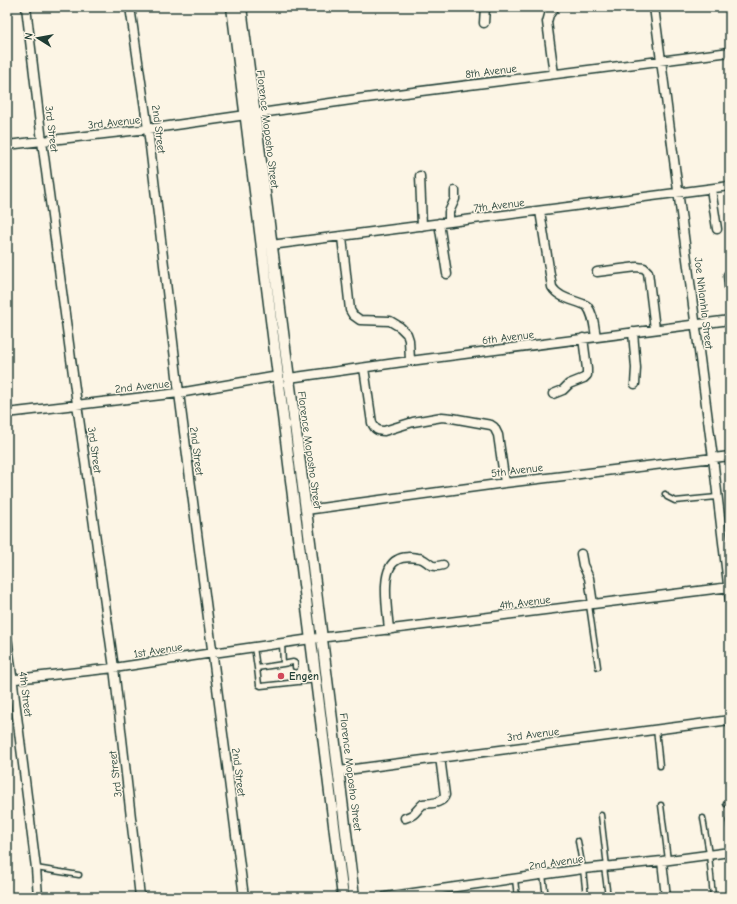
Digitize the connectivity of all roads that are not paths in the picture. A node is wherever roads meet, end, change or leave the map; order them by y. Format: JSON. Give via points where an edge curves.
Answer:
{"nodes":[{"id":1,"x":26,"y":7,"type":"edge"},
{"id":2,"x":130,"y":7,"type":"edge"},
{"id":3,"x":232,"y":7,"type":"edge"},
{"id":4,"x":241,"y":7,"type":"edge"},
{"id":5,"x":485,"y":7,"type":"edge"},
{"id":6,"x":555,"y":7,"type":"edge"},
{"id":7,"x":654,"y":7,"type":"edge"},
{"id":8,"x":484,"y":23,"type":"dead end"},
{"id":9,"x":730,"y":52,"type":"edge"},
{"id":10,"x":661,"y":61,"type":"junction"},
{"id":11,"x":554,"y":74,"type":"junction"},
{"id":12,"x":250,"y":115,"type":"junction"},
{"id":13,"x":148,"y":129,"type":"junction"},
{"id":14,"x":42,"y":140,"type":"junction"},
{"id":15,"x":7,"y":145,"type":"edge"},
{"id":16,"x":420,"y":176,"type":"dead end"},
{"id":17,"x":730,"y":186,"type":"edge"},
{"id":18,"x":711,"y":189,"type":"junction"},
{"id":19,"x":455,"y":191,"type":"dead end"},
{"id":20,"x":679,"y":193,"type":"junction"},
{"id":21,"x":540,"y":211,"type":"junction"},
{"id":22,"x":450,"y":222,"type":"junction"},
{"id":23,"x":439,"y":224,"type":"junction"},
{"id":24,"x":422,"y":226,"type":"junction"},
{"id":25,"x":717,"y":229,"type":"dead end"},
{"id":26,"x":342,"y":237,"type":"junction"},
{"id":27,"x":271,"y":245,"type":"junction"},
{"id":28,"x":597,"y":272,"type":"dead end"},
{"id":29,"x":446,"y":274,"type":"dead end"},
{"id":30,"x":728,"y":275,"type":"dead end"},
{"id":31,"x":730,"y":297,"type":"edge"},
{"id":32,"x":730,"y":320,"type":"edge"},
{"id":33,"x":695,"y":324,"type":"junction"},
{"id":34,"x":656,"y":329,"type":"junction"},
{"id":35,"x":633,"y":332,"type":"junction"},
{"id":36,"x":596,"y":337,"type":"junction"},
{"id":37,"x":583,"y":338,"type":"junction"},
{"id":38,"x":410,"y":361,"type":"junction"},
{"id":39,"x":364,"y":368,"type":"junction"},
{"id":40,"x":278,"y":376,"type":"junction"},
{"id":41,"x":289,"y":378,"type":"junction"},
{"id":42,"x":635,"y":384,"type":"dead end"},
{"id":43,"x":179,"y":393,"type":"junction"},
{"id":44,"x":553,"y":394,"type":"dead end"},
{"id":45,"x":77,"y":404,"type":"junction"},
{"id":46,"x":7,"y":413,"type":"edge"},
{"id":47,"x":730,"y":456,"type":"edge"},
{"id":48,"x":713,"y":458,"type":"junction"},
{"id":49,"x":505,"y":483,"type":"junction"},
{"id":50,"x":664,"y":494,"type":"dead end"},
{"id":51,"x":717,"y":497,"type":"junction"},
{"id":52,"x":306,"y":510,"type":"junction"},
{"id":53,"x":581,"y":554,"type":"dead end"},
{"id":54,"x":443,"y":565,"type":"dead end"},
{"id":55,"x":729,"y":587,"type":"edge"},
{"id":56,"x":730,"y":601,"type":"edge"},
{"id":57,"x":591,"y":604,"type":"junction"},
{"id":58,"x":389,"y":630,"type":"junction"},
{"id":59,"x":7,"y":636,"type":"edge"},
{"id":60,"x":322,"y":638,"type":"junction"},
{"id":61,"x":311,"y":639,"type":"junction"},
{"id":62,"x":282,"y":644,"type":"junction"},
{"id":63,"x":254,"y":647,"type":"junction"},
{"id":64,"x":213,"y":653,"type":"junction"},
{"id":65,"x":283,"y":664,"type":"junction"},
{"id":66,"x":295,"y":667,"type":"dead end"},
{"id":67,"x":598,"y":667,"type":"dead end"},
{"id":68,"x":114,"y":668,"type":"junction"},
{"id":69,"x":257,"y":668,"type":"junction"},
{"id":70,"x":297,"y":677,"type":"dead end"},
{"id":71,"x":10,"y":680,"type":"edge"},
{"id":72,"x":316,"y":680,"type":"junction"},
{"id":73,"x":297,"y":682,"type":"junction"},
{"id":74,"x":730,"y":720,"type":"edge"},
{"id":75,"x":656,"y":729,"type":"junction"},
{"id":76,"x":440,"y":758,"type":"junction"},
{"id":77,"x":660,"y":766,"type":"dead end"},
{"id":78,"x":339,"y":771,"type":"junction"},
{"id":79,"x":661,"y":805,"type":"dead end"},
{"id":80,"x":601,"y":815,"type":"dead end"},
{"id":81,"x":405,"y":818,"type":"dead end"},
{"id":82,"x":703,"y":818,"type":"dead end"},
{"id":83,"x":729,"y":821,"type":"dead end"},
{"id":84,"x":730,"y":827,"type":"edge"},
{"id":85,"x":578,"y":841,"type":"dead end"},
{"id":86,"x":730,"y":852,"type":"edge"},
{"id":87,"x":709,"y":854,"type":"junction"},
{"id":88,"x":665,"y":860,"type":"junction"},
{"id":89,"x":606,"y":867,"type":"junction"},
{"id":90,"x":36,"y":868,"type":"junction"},
{"id":91,"x":583,"y":869,"type":"junction"},
{"id":92,"x":79,"y":875,"type":"dead end"},
{"id":93,"x":543,"y":875,"type":"junction"},
{"id":94,"x":515,"y":879,"type":"junction"},
{"id":95,"x":38,"y":897,"type":"edge"},
{"id":96,"x":140,"y":897,"type":"edge"},
{"id":97,"x":244,"y":897,"type":"edge"},
{"id":98,"x":343,"y":897,"type":"edge"},
{"id":99,"x":354,"y":897,"type":"edge"},
{"id":100,"x":386,"y":897,"type":"edge"},
{"id":101,"x":517,"y":897,"type":"edge"},
{"id":102,"x":546,"y":897,"type":"edge"},
{"id":103,"x":586,"y":897,"type":"edge"},
{"id":104,"x":608,"y":897,"type":"edge"},
{"id":105,"x":666,"y":897,"type":"edge"},
{"id":106,"x":713,"y":897,"type":"edge"}],
"edges":[{"from":1,"to":14,"type":"street","name":"3rd Street"},
{"from":2,"to":13,"type":"street","name":"2nd Street"},
{"from":3,"to":12,"type":"street","name":"Florence Moposho Street"},
{"from":4,"to":12,"type":"street","name":"Florence Moposho Street"},
{"from":5,"to":8,"type":"street"},
{"from":6,"to":11,"type":"street","via":[[547,22]]},
{"from":7,"to":10,"type":"street","name":"Joe Nhlanhla Street"},
{"from":9,"to":10,"type":"street","name":"8th Avenue"},
{"from":10,"to":11,"type":"street","name":"8th Avenue"},
{"from":10,"to":20,"type":"street","name":"Joe Nhlanhla Street"},
{"from":11,"to":12,"type":"street","name":"8th Avenue"},
{"from":12,"to":13,"type":"street","name":"3rd Avenue"},
{"from":12,"to":27,"type":"street","name":"Florence Moposho Street"},
{"from":12,"to":40,"type":"street","name":"Florence Moposho Street"},
{"from":13,"to":14,"type":"street","name":"3rd Avenue"},
{"from":13,"to":43,"type":"street","name":"2nd Street"},
{"from":14,"to":15,"type":"street","name":"3rd Avenue"},
{"from":14,"to":45,"type":"street","name":"3rd Street"},
{"from":16,"to":24,"type":"street"},
{"from":17,"to":18,"type":"street","name":"7th Avenue"},
{"from":18,"to":20,"type":"street","name":"7th Avenue"},
{"from":18,"to":25,"type":"street"},
{"from":19,"to":22,"type":"street","via":[[455,199],[449,212]]},
{"from":20,"to":21,"type":"street","name":"7th Avenue"},
{"from":20,"to":33,"type":"street","name":"Joe Nhlanhla Street"},
{"from":21,"to":22,"type":"street","name":"7th Avenue"},
{"from":21,"to":36,"type":"street","via":[[552,287],[558,294],[587,306],[592,316]]},
{"from":22,"to":23,"type":"street","name":"7th Avenue"},
{"from":23,"to":24,"type":"street","name":"7th Avenue"},
{"from":23,"to":29,"type":"street"},
{"from":24,"to":26,"type":"street","name":"7th Avenue"},
{"from":26,"to":27,"type":"street","name":"7th Avenue"},
{"from":26,"to":38,"type":"street","via":[[350,310],[360,320],[390,321],[400,327],[409,340]]},
{"from":27,"to":41,"type":"street","name":"Florence Moposho Street"},
{"from":28,"to":34,"type":"street","via":[[644,268],[648,272]]},
{"from":30,"to":31,"type":"street"},
{"from":32,"to":33,"type":"street","name":"6th Avenue"},
{"from":33,"to":34,"type":"street","name":"6th Avenue"},
{"from":33,"to":48,"type":"street","name":"Joe Nhlanhla Street"},
{"from":34,"to":35,"type":"street","name":"6th Avenue"},
{"from":35,"to":36,"type":"street","name":"6th Avenue"},
{"from":35,"to":42,"type":"street"},
{"from":36,"to":37,"type":"street","name":"6th Avenue"},
{"from":37,"to":38,"type":"street","name":"6th Avenue"},
{"from":37,"to":44,"type":"street","via":[[587,375]]},
{"from":38,"to":39,"type":"street","name":"6th Avenue"},
{"from":39,"to":41,"type":"street","name":"6th Avenue"},
{"from":39,"to":49,"type":"street","via":[[372,423],[376,429],[384,431],[412,422],[442,417],[490,425],[498,435]]},
{"from":40,"to":43,"type":"street","name":"2nd Avenue"},
{"from":40,"to":61,"type":"street","name":"Florence Moposho Street"},
{"from":41,"to":52,"type":"street","name":"Florence Moposho Street"},
{"from":43,"to":45,"type":"street","name":"2nd Avenue"},
{"from":43,"to":64,"type":"street","name":"2nd Street"},
{"from":45,"to":46,"type":"street","name":"2nd Avenue"},
{"from":45,"to":68,"type":"street","name":"3rd Street"},
{"from":47,"to":48,"type":"street","name":"5th Avenue"},
{"from":48,"to":49,"type":"street","name":"5th Avenue"},
{"from":48,"to":51,"type":"street","name":"Joe Nhlanhla Street"},
{"from":49,"to":52,"type":"street","name":"5th Avenue"},
{"from":50,"to":51,"type":"lane","via":[[675,501]]},
{"from":51,"to":55,"type":"street","name":"Joe Nhlanhla Street"},
{"from":52,"to":60,"type":"street","name":"Florence Moposho Street"},
{"from":53,"to":57,"type":"street","via":[[589,578]]},
{"from":54,"to":58,"type":"street","via":[[431,565],[420,558],[403,557],[395,560],[388,572],[385,586]]},
{"from":55,"to":56,"type":"street","name":"Joe Nhlanhla Street"},
{"from":55,"to":57,"type":"street","name":"4th Avenue"},
{"from":57,"to":58,"type":"street","name":"4th Avenue"},
{"from":57,"to":67,"type":"lane"},
{"from":58,"to":60,"type":"street","name":"4th Avenue"},
{"from":59,"to":71,"type":"street","name":"4th Street"},
{"from":60,"to":61,"type":"street","name":"4th Avenue"},
{"from":60,"to":78,"type":"street","name":"Florence Moposho Street"},
{"from":61,"to":62,"type":"street","name":"1st Avenue"},
{"from":61,"to":72,"type":"street","name":"Florence Moposho Street"},
{"from":62,"to":63,"type":"street","name":"1st Avenue"},
{"from":62,"to":65,"type":"lane"},
{"from":63,"to":64,"type":"street","name":"1st Avenue"},
{"from":63,"to":69,"type":"lane"},
{"from":64,"to":68,"type":"street","name":"1st Avenue"},
{"from":64,"to":97,"type":"street","name":"2nd Street"},
{"from":65,"to":66,"type":"lane","via":[[293,662]]},
{"from":65,"to":69,"type":"lane"},
{"from":68,"to":71,"type":"street","name":"1st Avenue"},
{"from":68,"to":96,"type":"street","name":"3rd Street"},
{"from":69,"to":73,"type":"lane","via":[[261,686]]},
{"from":70,"to":73,"type":"lane"},
{"from":71,"to":90,"type":"street","name":"4th Street"},
{"from":72,"to":73,"type":"lane"},
{"from":72,"to":98,"type":"street","name":"Florence Moposho Street"},
{"from":74,"to":75,"type":"street","name":"3rd Avenue"},
{"from":75,"to":76,"type":"street","name":"3rd Avenue"},
{"from":75,"to":77,"type":"lane"},
{"from":76,"to":78,"type":"street","name":"3rd Avenue"},
{"from":76,"to":81,"type":"street","via":[[444,798],[441,801],[422,804],[413,815]]},
{"from":78,"to":99,"type":"street","name":"Florence Moposho Street"},
{"from":79,"to":88,"type":"lane"},
{"from":80,"to":89,"type":"lane"},
{"from":82,"to":87,"type":"lane"},
{"from":83,"to":84,"type":"lane"},
{"from":85,"to":91,"type":"lane"},
{"from":86,"to":87,"type":"street","name":"2nd Avenue"},
{"from":87,"to":88,"type":"street","name":"2nd Avenue"},
{"from":87,"to":106,"type":"lane"},
{"from":88,"to":89,"type":"street","name":"2nd Avenue"},
{"from":88,"to":105,"type":"street"},
{"from":89,"to":91,"type":"street","name":"2nd Avenue"},
{"from":89,"to":104,"type":"lane"},
{"from":90,"to":92,"type":"lane"},
{"from":90,"to":95,"type":"street","name":"4th Street"},
{"from":91,"to":93,"type":"street","name":"2nd Avenue"},
{"from":91,"to":103,"type":"lane"},
{"from":93,"to":94,"type":"street","name":"2nd Avenue"},
{"from":93,"to":102,"type":"lane"},
{"from":94,"to":100,"type":"street","name":"2nd Avenue"},
{"from":94,"to":101,"type":"lane"}]}
